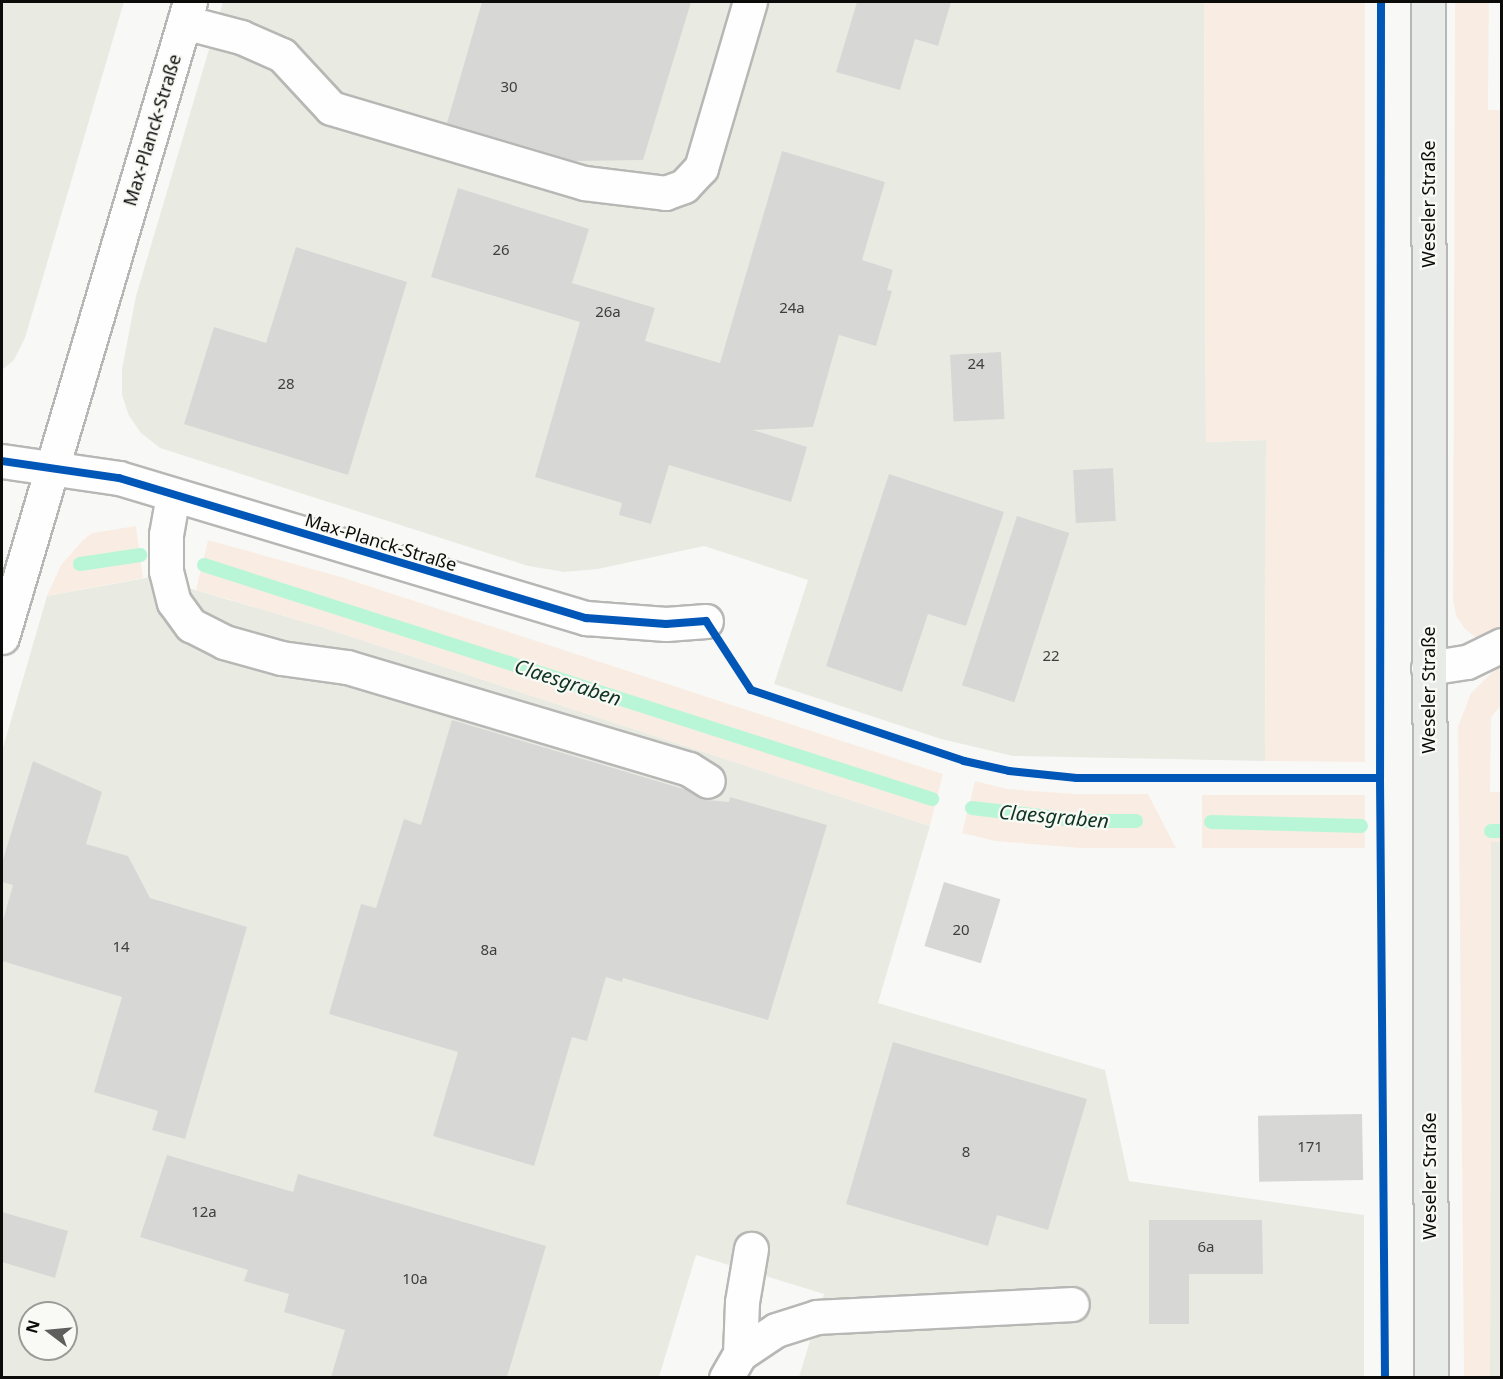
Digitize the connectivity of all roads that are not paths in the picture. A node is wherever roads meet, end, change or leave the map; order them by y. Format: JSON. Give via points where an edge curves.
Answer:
{"nodes":[{"id":1,"x":750,"y":2,"type":"edge"},
{"id":2,"x":1428,"y":2,"type":"edge"},
{"id":3,"x":187,"y":12,"type":"edge"},
{"id":4,"x":2,"y":461,"type":"edge"},
{"id":5,"x":51,"y":466,"type":"junction"},
{"id":6,"x":173,"y":495,"type":"junction"},
{"id":7,"x":706,"y":621,"type":"dead end"},
{"id":8,"x":2,"y":637,"type":"edge"},
{"id":9,"x":1502,"y":645,"type":"edge"},
{"id":10,"x":1428,"y":668,"type":"junction"},
{"id":11,"x":708,"y":781,"type":"dead end"},
{"id":12,"x":751,"y":1249,"type":"dead end"},
{"id":13,"x":1072,"y":1304,"type":"dead end"},
{"id":14,"x":733,"y":1366,"type":"edge"},
{"id":15,"x":1431,"y":1377,"type":"edge"}],
"edges":[{"from":1,"to":3,"type":"street","via":[[701,168],[684,186],[665,193],[584,183],[331,108],[282,55]]},
{"from":2,"to":10,"type":"main road","name":"Weseler Straße"},
{"from":3,"to":5,"type":"street","name":"Max-Planck-Straße"},
{"from":4,"to":5,"type":"street"},
{"from":5,"to":6,"type":"street","name":"Max-Planck-Straße","via":[[119,478]]},
{"from":5,"to":8,"type":"street","name":"Max-Planck-Straße"},
{"from":6,"to":7,"type":"street","name":"Max-Planck-Straße","via":[[586,618],[666,624]]},
{"from":6,"to":11,"type":"street","via":[[166,534],[166,572],[174,602],[191,625],[224,642],[281,658],[347,667],[390,679],[689,769]]},
{"from":9,"to":10,"type":"street","via":[[1467,662]]},
{"from":10,"to":15,"type":"main road","name":"Weseler Straße"},
{"from":12,"to":14,"type":"street"},
{"from":13,"to":14,"type":"street","via":[[818,1317],[776,1330]]}]}
